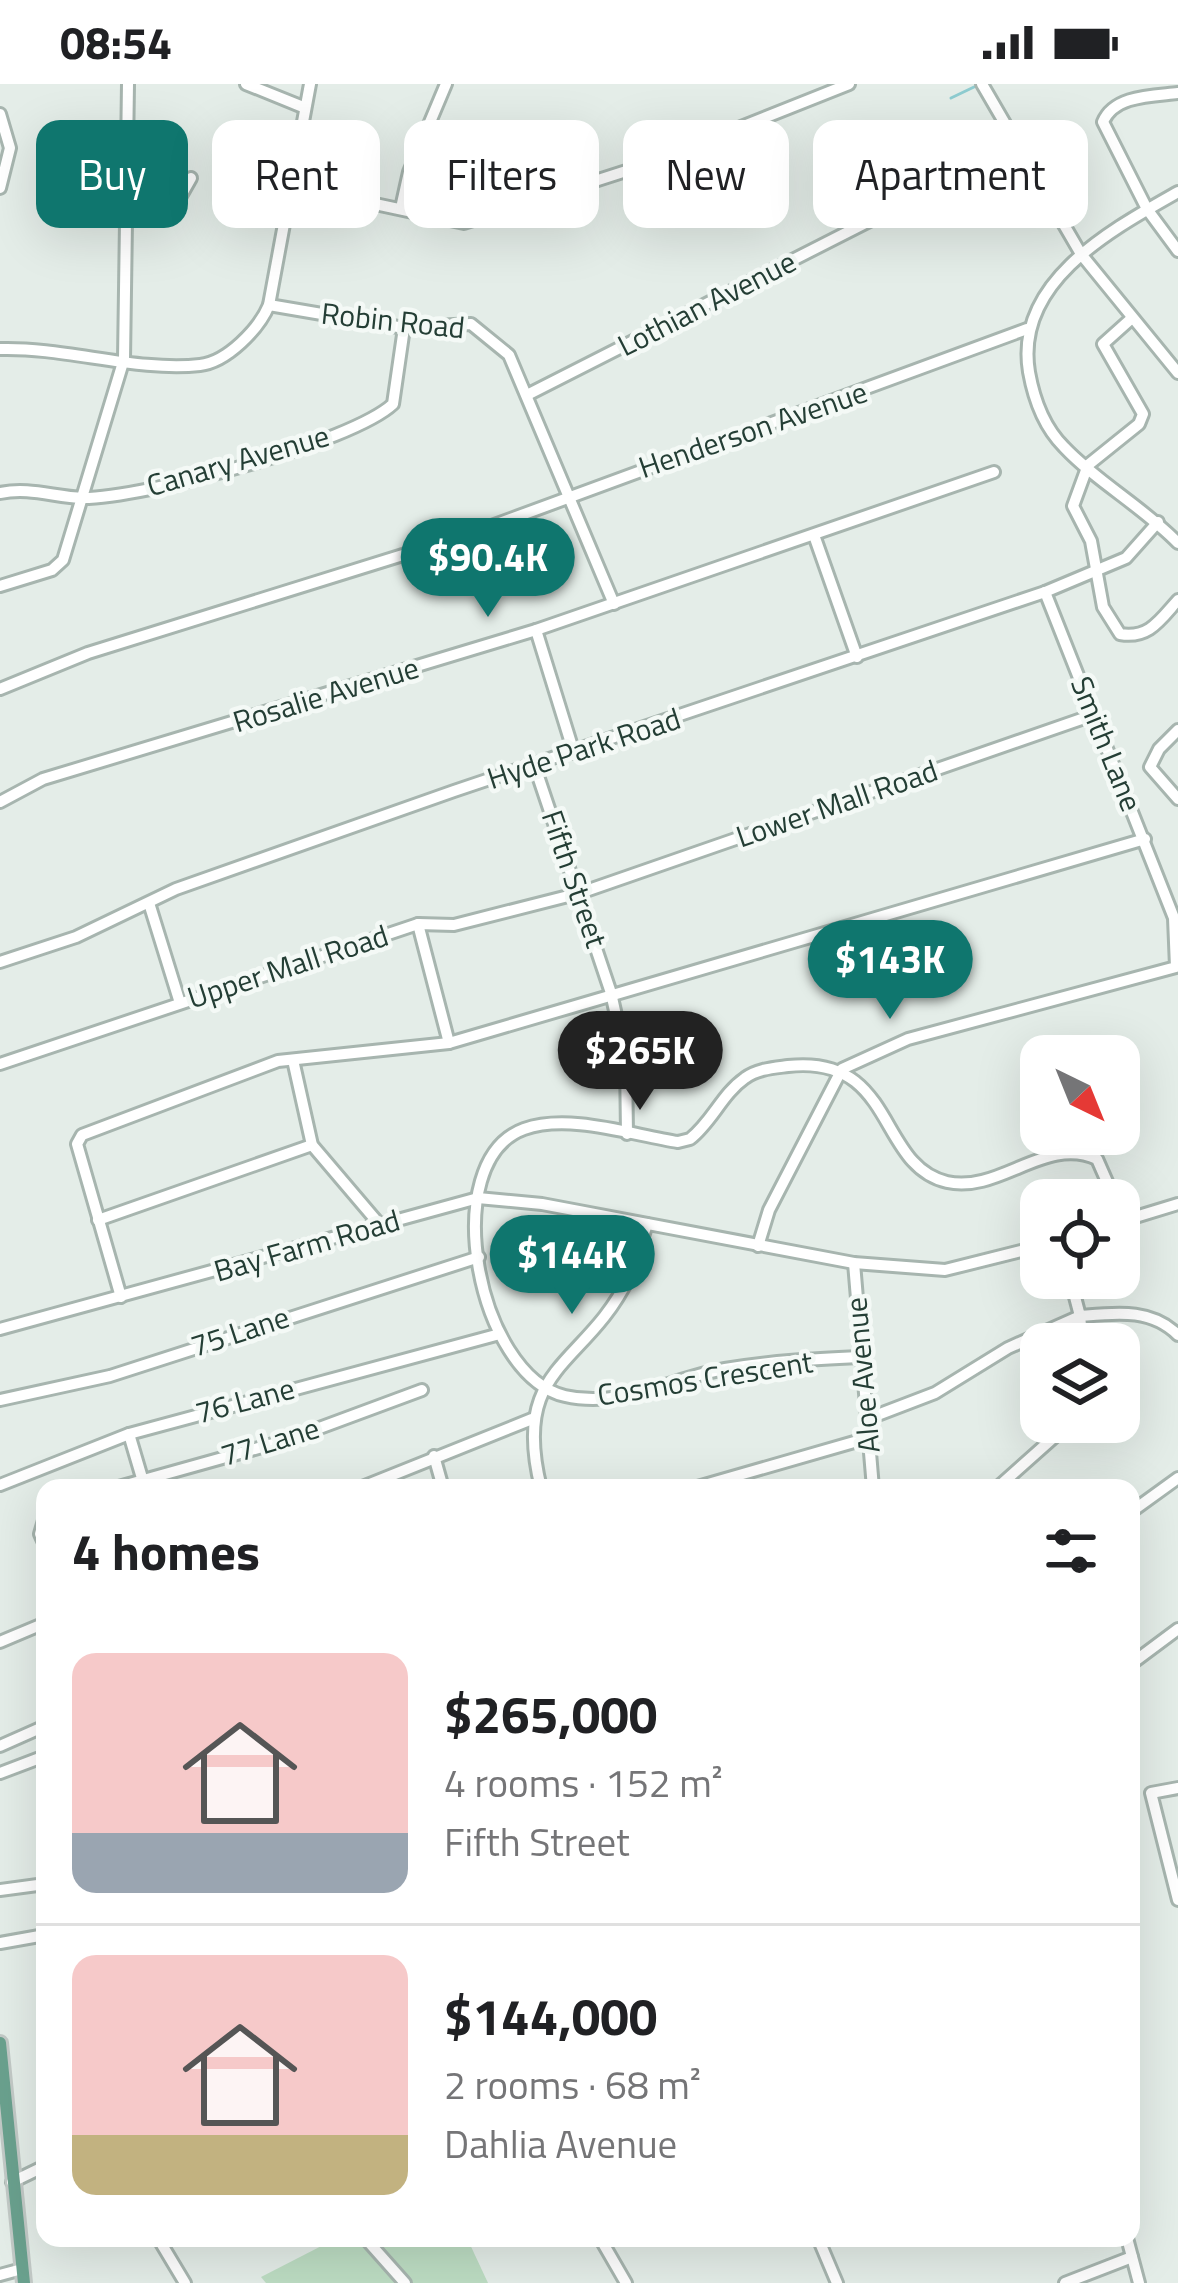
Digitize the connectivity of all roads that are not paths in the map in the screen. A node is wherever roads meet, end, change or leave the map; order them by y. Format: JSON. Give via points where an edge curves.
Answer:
{"nodes":[{"id":1,"x":128,"y":84,"type":"edge"},
{"id":2,"x":246,"y":84,"type":"edge"},
{"id":3,"x":310,"y":84,"type":"edge"},
{"id":4,"x":446,"y":84,"type":"edge"},
{"id":5,"x":849,"y":84,"type":"edge"},
{"id":6,"x":982,"y":84,"type":"edge"},
{"id":7,"x":1178,"y":92,"type":"edge"},
{"id":8,"x":303,"y":107,"type":"junction"},
{"id":9,"x":0,"y":114,"type":"edge"},
{"id":10,"x":127,"y":120,"type":"edge"},
{"id":11,"x":301,"y":120,"type":"edge"},
{"id":12,"x":1001,"y":120,"type":"edge"},
{"id":13,"x":191,"y":178,"type":"dead end"},
{"id":14,"x":188,"y":183,"type":"edge"},
{"id":15,"x":0,"y":188,"type":"edge"},
{"id":16,"x":1178,"y":192,"type":"edge"},
{"id":17,"x":380,"y":204,"type":"edge"},
{"id":18,"x":401,"y":208,"type":"junction"},
{"id":19,"x":1147,"y":209,"type":"junction"},
{"id":20,"x":125,"y":228,"type":"edge"},
{"id":21,"x":283,"y":228,"type":"edge"},
{"id":22,"x":856,"y":228,"type":"edge"},
{"id":23,"x":1065,"y":228,"type":"edge"},
{"id":24,"x":1178,"y":251,"type":"edge"},
{"id":25,"x":1081,"y":254,"type":"junction"},
{"id":26,"x":269,"y":305,"type":"junction"},
{"id":27,"x":1132,"y":318,"type":"junction"},
{"id":28,"x":404,"y":328,"type":"junction"},
{"id":29,"x":1027,"y":329,"type":"junction"},
{"id":30,"x":0,"y":349,"type":"edge"},
{"id":31,"x":124,"y":359,"type":"junction"},
{"id":32,"x":1178,"y":373,"type":"edge"},
{"id":33,"x":527,"y":395,"type":"junction"},
{"id":34,"x":1088,"y":465,"type":"junction"},
{"id":35,"x":994,"y":472,"type":"dead end"},
{"id":36,"x":0,"y":493,"type":"edge"},
{"id":37,"x":569,"y":495,"type":"junction"},
{"id":38,"x":82,"y":498,"type":"junction"},
{"id":39,"x":1158,"y":522,"type":"junction"},
{"id":40,"x":815,"y":538,"type":"junction"},
{"id":41,"x":1178,"y":542,"type":"edge"},
{"id":42,"x":1099,"y":569,"type":"junction"},
{"id":43,"x":0,"y":586,"type":"edge"},
{"id":44,"x":1045,"y":592,"type":"junction"},
{"id":45,"x":1178,"y":600,"type":"edge"},
{"id":46,"x":614,"y":604,"type":"junction"},
{"id":47,"x":536,"y":630,"type":"junction"},
{"id":48,"x":857,"y":657,"type":"junction"},
{"id":49,"x":0,"y":689,"type":"edge"},
{"id":50,"x":1093,"y":715,"type":"junction"},
{"id":51,"x":1178,"y":730,"type":"edge"},
{"id":52,"x":574,"y":752,"type":"junction"},
{"id":53,"x":535,"y":767,"type":"junction"},
{"id":54,"x":1178,"y":799,"type":"edge"},
{"id":55,"x":0,"y":802,"type":"edge"},
{"id":56,"x":1145,"y":839,"type":"junction"},
{"id":57,"x":580,"y":893,"type":"junction"},
{"id":58,"x":148,"y":902,"type":"junction"},
{"id":59,"x":1176,"y":917,"type":"edge"},
{"id":60,"x":418,"y":924,"type":"junction"},
{"id":61,"x":0,"y":962,"type":"edge"},
{"id":62,"x":1176,"y":967,"type":"edge"},
{"id":63,"x":611,"y":993,"type":"junction"},
{"id":64,"x":180,"y":1003,"type":"junction"},
{"id":65,"x":449,"y":1043,"type":"junction"},
{"id":66,"x":293,"y":1060,"type":"junction"},
{"id":67,"x":0,"y":1064,"type":"edge"},
{"id":68,"x":842,"y":1069,"type":"junction"},
{"id":69,"x":627,"y":1134,"type":"junction"},
{"id":70,"x":312,"y":1145,"type":"junction"},
{"id":71,"x":1106,"y":1179,"type":"edge"},
{"id":72,"x":478,"y":1198,"type":"junction"},
{"id":73,"x":1178,"y":1204,"type":"edge"},
{"id":74,"x":1140,"y":1213,"type":"edge"},
{"id":75,"x":98,"y":1220,"type":"junction"},
{"id":76,"x":647,"y":1224,"type":"junction"},
{"id":77,"x":380,"y":1225,"type":"junction"},
{"id":78,"x":758,"y":1246,"type":"junction"},
{"id":79,"x":1020,"y":1251,"type":"edge"},
{"id":80,"x":478,"y":1257,"type":"junction"},
{"id":81,"x":854,"y":1263,"type":"junction"},
{"id":82,"x":121,"y":1298,"type":"junction"},
{"id":83,"x":1076,"y":1299,"type":"edge"},
{"id":84,"x":1080,"y":1316,"type":"junction"},
{"id":85,"x":1081,"y":1323,"type":"edge"},
{"id":86,"x":0,"y":1329,"type":"edge"},
{"id":87,"x":496,"y":1335,"type":"junction"},
{"id":88,"x":1178,"y":1335,"type":"edge"},
{"id":89,"x":862,"y":1357,"type":"junction"},
{"id":90,"x":543,"y":1387,"type":"junction"},
{"id":91,"x":422,"y":1390,"type":"dead end"},
{"id":92,"x":0,"y":1400,"type":"edge"},
{"id":93,"x":532,"y":1419,"type":"junction"},
{"id":94,"x":867,"y":1419,"type":"junction"},
{"id":95,"x":129,"y":1434,"type":"junction"},
{"id":96,"x":868,"y":1438,"type":"junction"},
{"id":97,"x":1047,"y":1443,"type":"edge"},
{"id":98,"x":434,"y":1456,"type":"junction"},
{"id":99,"x":142,"y":1478,"type":"joint"},
{"id":100,"x":1178,"y":1478,"type":"edge"},
{"id":101,"x":381,"y":1479,"type":"edge"},
{"id":102,"x":440,"y":1479,"type":"edge"},
{"id":103,"x":540,"y":1479,"type":"edge"},
{"id":104,"x":725,"y":1479,"type":"edge"},
{"id":105,"x":872,"y":1479,"type":"edge"},
{"id":106,"x":1007,"y":1479,"type":"edge"},
{"id":107,"x":0,"y":1485,"type":"edge"},
{"id":108,"x":1140,"y":1505,"type":"edge"},
{"id":109,"x":36,"y":1627,"type":"edge"},
{"id":110,"x":1178,"y":1629,"type":"edge"},
{"id":111,"x":0,"y":1642,"type":"edge"},
{"id":112,"x":1140,"y":1657,"type":"edge"},
{"id":113,"x":36,"y":1730,"type":"edge"},
{"id":114,"x":0,"y":1746,"type":"edge"},
{"id":115,"x":36,"y":1759,"type":"edge"},
{"id":116,"x":0,"y":1773,"type":"edge"},
{"id":117,"x":1178,"y":1788,"type":"edge"},
{"id":118,"x":36,"y":1885,"type":"edge"},
{"id":119,"x":0,"y":1890,"type":"edge"},
{"id":120,"x":1178,"y":1900,"type":"edge"},
{"id":121,"x":36,"y":1937,"type":"edge"},
{"id":122,"x":0,"y":1943,"type":"edge"},
{"id":123,"x":0,"y":2043,"type":"edge"},
{"id":124,"x":5,"y":2159,"type":"edge"},
{"id":125,"x":36,"y":2170,"type":"edge"},
{"id":126,"x":12,"y":2182,"type":"junction"},
{"id":127,"x":163,"y":2247,"type":"edge"},
{"id":128,"x":373,"y":2247,"type":"edge"},
{"id":129,"x":605,"y":2247,"type":"edge"},
{"id":130,"x":822,"y":2247,"type":"edge"},
{"id":131,"x":1129,"y":2247,"type":"edge"},
{"id":132,"x":1132,"y":2257,"type":"junction"},
{"id":133,"x":0,"y":2275,"type":"edge"},
{"id":134,"x":22,"y":2276,"type":"edge"},
{"id":135,"x":185,"y":2283,"type":"edge"},
{"id":136,"x":405,"y":2283,"type":"edge"},
{"id":137,"x":626,"y":2283,"type":"edge"},
{"id":138,"x":837,"y":2283,"type":"edge"},
{"id":139,"x":1065,"y":2283,"type":"edge"},
{"id":140,"x":1139,"y":2283,"type":"edge"}],
"edges":[{"from":1,"to":10,"type":"street"},
{"from":2,"to":8,"type":"street"},
{"from":3,"to":8,"type":"street"},
{"from":4,"to":18,"type":"street"},
{"from":5,"to":18,"type":"street","via":[[488,218],[464,223]]},
{"from":6,"to":12,"type":"street"},
{"from":7,"to":19,"type":"street","via":[[1120,103],[1103,122]]},
{"from":8,"to":11,"type":"street"},
{"from":9,"to":15,"type":"street","via":[[10,148]]},
{"from":13,"to":14,"type":"street"},
{"from":16,"to":19,"type":"street"},
{"from":17,"to":18,"type":"street"},
{"from":19,"to":24,"type":"street"},
{"from":19,"to":25,"type":"street"},
{"from":20,"to":31,"type":"street"},
{"from":21,"to":26,"type":"street"},
{"from":22,"to":33,"type":"street","name":"Lothian Avenue"},
{"from":23,"to":25,"type":"street"},
{"from":25,"to":27,"type":"street"},
{"from":25,"to":29,"type":"street","via":[[1046,292]]},
{"from":26,"to":28,"type":"street","name":"Robin Road"},
{"from":26,"to":31,"type":"street","via":[[261,323],[203,365]]},
{"from":27,"to":32,"type":"street"},
{"from":27,"to":34,"type":"street","via":[[1103,344],[1143,414]]},
{"from":28,"to":33,"type":"street","name":"Robin Road","via":[[471,324],[508,356]]},
{"from":28,"to":38,"type":"street","name":"Canary Avenue","via":[[397,390],[381,415],[181,481]]},
{"from":29,"to":34,"type":"street","via":[[1033,393],[1067,452]]},
{"from":29,"to":37,"type":"street","name":"Henderson Avenue"},
{"from":30,"to":31,"type":"street"},
{"from":31,"to":38,"type":"street"},
{"from":33,"to":37,"type":"street"},
{"from":34,"to":39,"type":"street"},
{"from":34,"to":42,"type":"street","via":[[1073,506]]},
{"from":35,"to":40,"type":"street","name":"Rosalie Avenue"},
{"from":36,"to":38,"type":"street","name":"Canary Avenue"},
{"from":37,"to":46,"type":"street"},
{"from":37,"to":49,"type":"street","name":"Henderson Avenue"},
{"from":38,"to":43,"type":"street","via":[[58,566]]},
{"from":39,"to":41,"type":"street"},
{"from":39,"to":42,"type":"street","name":"Hyde Park Road","via":[[1126,558]]},
{"from":40,"to":46,"type":"street","name":"Rosalie Avenue"},
{"from":40,"to":48,"type":"street"},
{"from":42,"to":44,"type":"street","name":"Hyde Park Road"},
{"from":42,"to":45,"type":"street","via":[[1103,607],[1120,634],[1152,629]]},
{"from":44,"to":48,"type":"street","name":"Hyde Park Road"},
{"from":44,"to":50,"type":"street","name":"Smith Lane"},
{"from":46,"to":47,"type":"street","name":"Rosalie Avenue"},
{"from":47,"to":52,"type":"street"},
{"from":47,"to":55,"type":"street","name":"Rosalie Avenue","via":[[43,779]]},
{"from":48,"to":52,"type":"street","name":"Hyde Park Road"},
{"from":50,"to":56,"type":"street","name":"Smith Lane"},
{"from":50,"to":57,"type":"street","name":"Lower Mall Road"},
{"from":51,"to":54,"type":"street","via":[[1150,767]]},
{"from":52,"to":53,"type":"street","name":"Hyde Park Road"},
{"from":53,"to":57,"type":"street","name":"Fifth Street"},
{"from":53,"to":58,"type":"street","name":"Hyde Park Road"},
{"from":56,"to":59,"type":"street","name":"Smith Lane"},
{"from":56,"to":63,"type":"street"},
{"from":57,"to":60,"type":"street","name":"Upper Mall Road","via":[[454,925]]},
{"from":57,"to":63,"type":"street","name":"Fifth Street"},
{"from":58,"to":61,"type":"street","name":"Hyde Park Road"},
{"from":58,"to":64,"type":"street"},
{"from":59,"to":62,"type":"street","name":"Smith Lane"},
{"from":60,"to":64,"type":"street","name":"Upper Mall Road"},
{"from":60,"to":65,"type":"street"},
{"from":62,"to":68,"type":"street","via":[[908,1040]]},
{"from":63,"to":65,"type":"street"},
{"from":63,"to":69,"type":"street","name":"Fifth Street","via":[[626,1060]]},
{"from":64,"to":67,"type":"street","name":"Upper Mall Road"},
{"from":65,"to":66,"type":"street"},
{"from":66,"to":70,"type":"street"},
{"from":66,"to":75,"type":"street","via":[[82,1135],[77,1144]]},
{"from":68,"to":69,"type":"street","via":[[796,1065],[748,1074],[690,1139]]},
{"from":68,"to":71,"type":"street","via":[[919,1164],[948,1183],[1070,1150],[1097,1159]]},
{"from":68,"to":78,"type":"street"},
{"from":69,"to":72,"type":"street","via":[[555,1124],[523,1130],[499,1145]]},
{"from":70,"to":75,"type":"street"},
{"from":70,"to":77,"type":"street"},
{"from":72,"to":76,"type":"street","name":"Bay Farm Road"},
{"from":72,"to":77,"type":"street","name":"Bay Farm Road"},
{"from":72,"to":80,"type":"street"},
{"from":73,"to":74,"type":"street"},
{"from":75,"to":82,"type":"street"},
{"from":76,"to":78,"type":"street","name":"Bay Farm Road"},
{"from":76,"to":90,"type":"street","via":[[628,1279]]},
{"from":77,"to":82,"type":"street","name":"Bay Farm Road"},
{"from":78,"to":81,"type":"street","name":"Bay Farm Road"},
{"from":79,"to":81,"type":"street","name":"Bay Farm Road","via":[[945,1270]]},
{"from":80,"to":87,"type":"street"},
{"from":80,"to":92,"type":"street","name":"75 Lane","via":[[110,1376]]},
{"from":81,"to":89,"type":"street","name":"Aloe Avenue"},
{"from":82,"to":86,"type":"street","name":"Bay Farm Road"},
{"from":83,"to":84,"type":"street"},
{"from":84,"to":85,"type":"street"},
{"from":84,"to":88,"type":"street","via":[[1125,1312],[1164,1321]]},
{"from":84,"to":94,"type":"street","via":[[935,1393]]},
{"from":87,"to":90,"type":"street"},
{"from":87,"to":95,"type":"street","name":"76 Lane"},
{"from":89,"to":90,"type":"street","name":"Cosmos Crescent","via":[[725,1369],[618,1399]]},
{"from":89,"to":94,"type":"street","name":"Aloe Avenue"},
{"from":90,"to":93,"type":"street"},
{"from":91,"to":99,"type":"street","name":"77 Lane","via":[[287,1441]]},
{"from":93,"to":98,"type":"street"},
{"from":93,"to":103,"type":"street"},
{"from":94,"to":96,"type":"street","name":"Aloe Avenue"},
{"from":95,"to":99,"type":"street"},
{"from":95,"to":107,"type":"street","name":"76 Lane"},
{"from":96,"to":104,"type":"street"},
{"from":96,"to":105,"type":"street","name":"Aloe Avenue"},
{"from":97,"to":106,"type":"street"},
{"from":98,"to":101,"type":"street"},
{"from":98,"to":102,"type":"street"},
{"from":100,"to":108,"type":"street"},
{"from":109,"to":111,"type":"street"},
{"from":110,"to":112,"type":"street"},
{"from":113,"to":114,"type":"street"},
{"from":115,"to":116,"type":"street"},
{"from":117,"to":120,"type":"street","via":[[1151,1793]]},
{"from":118,"to":119,"type":"street"},
{"from":121,"to":122,"type":"street"},
{"from":123,"to":124,"type":"main road"},
{"from":124,"to":126,"type":"main road"},
{"from":125,"to":126,"type":"street"},
{"from":126,"to":134,"type":"main road"},
{"from":127,"to":135,"type":"street"},
{"from":128,"to":136,"type":"street"},
{"from":129,"to":137,"type":"street"},
{"from":130,"to":138,"type":"street"},
{"from":131,"to":132,"type":"street"},
{"from":132,"to":139,"type":"street"},
{"from":132,"to":140,"type":"street"},
{"from":133,"to":134,"type":"street"}]}
